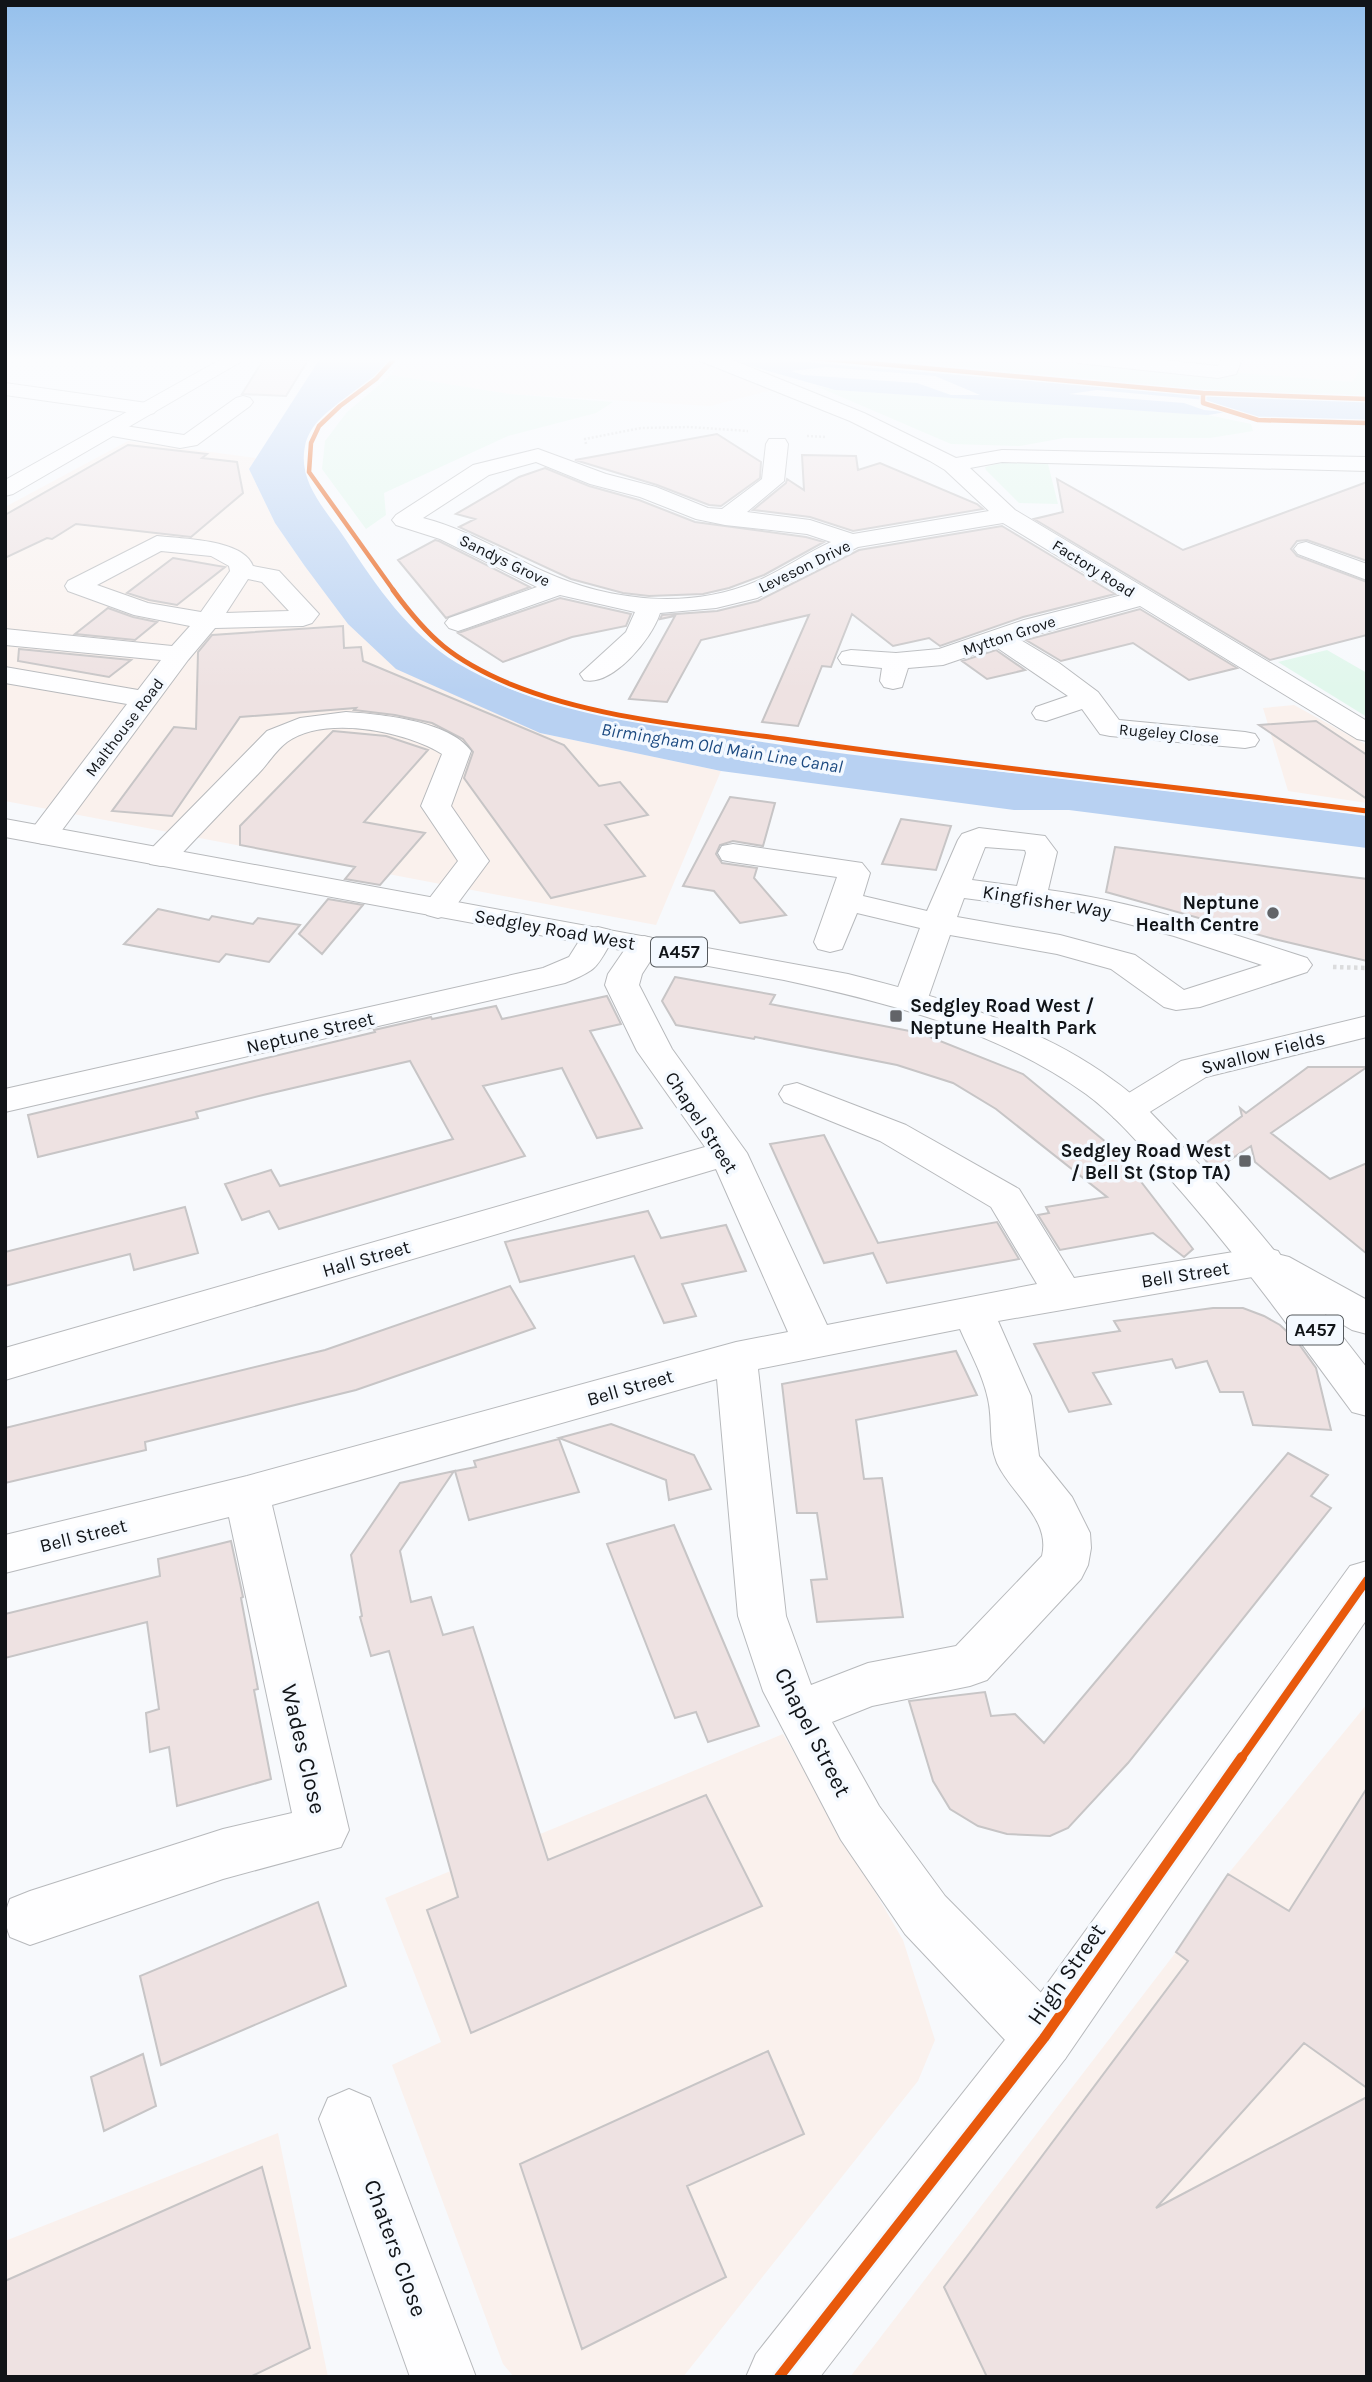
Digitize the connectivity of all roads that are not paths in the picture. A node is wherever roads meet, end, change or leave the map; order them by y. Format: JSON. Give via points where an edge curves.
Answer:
{"nodes":[{"id":1,"x":43,"y":468,"type":"edge"},
{"id":2,"x":487,"y":468,"type":"edge"},
{"id":3,"x":570,"y":468,"type":"edge"},
{"id":4,"x":774,"y":468,"type":"edge"},
{"id":5,"x":956,"y":468,"type":"edge"},
{"id":6,"x":5,"y":489,"type":"edge"},
{"id":7,"x":1007,"y":515,"type":"junction"},
{"id":8,"x":725,"y":519,"type":"junction"},
{"id":9,"x":852,"y":541,"type":"junction"},
{"id":10,"x":1306,"y":549,"type":"dead end"},
{"id":11,"x":242,"y":571,"type":"junction"},
{"id":12,"x":1367,"y":573,"type":"edge"},
{"id":13,"x":560,"y":587,"type":"junction"},
{"id":14,"x":66,"y":597,"type":"junction"},
{"id":15,"x":1142,"y":598,"type":"junction"},
{"id":16,"x":649,"y":606,"type":"junction"},
{"id":17,"x":92,"y":609,"type":"dead end"},
{"id":18,"x":208,"y":621,"type":"junction"},
{"id":19,"x":458,"y":623,"type":"dead end"},
{"id":20,"x":5,"y":637,"type":"edge"},
{"id":21,"x":1000,"y":638,"type":"junction"},
{"id":22,"x":179,"y":653,"type":"junction"},
{"id":23,"x":851,"y":658,"type":"dead end"},
{"id":24,"x":593,"y":674,"type":"dead end"},
{"id":25,"x":5,"y":675,"type":"edge"},
{"id":26,"x":1088,"y":698,"type":"junction"},
{"id":27,"x":145,"y":699,"type":"junction"},
{"id":28,"x":1046,"y":713,"type":"dead end"},
{"id":29,"x":1367,"y":733,"type":"edge"},
{"id":30,"x":1245,"y":740,"type":"dead end"},
{"id":31,"x":18,"y":834,"type":"edge"},
{"id":32,"x":733,"y":853,"type":"dead end"},
{"id":33,"x":161,"y":857,"type":"junction"},
{"id":34,"x":953,"y":887,"type":"junction"},
{"id":35,"x":1030,"y":897,"type":"junction"},
{"id":36,"x":845,"y":901,"type":"junction"},
{"id":37,"x":438,"y":908,"type":"junction"},
{"id":38,"x":939,"y":923,"type":"junction"},
{"id":39,"x":597,"y":937,"type":"junction"},
{"id":40,"x":830,"y":942,"type":"dead end"},
{"id":41,"x":644,"y":946,"type":"junction"},
{"id":42,"x":910,"y":1001,"type":"junction"},
{"id":43,"x":1367,"y":1026,"type":"edge"},
{"id":44,"x":797,"y":1094,"type":"dead end"},
{"id":45,"x":5,"y":1101,"type":"edge"},
{"id":46,"x":1127,"y":1110,"type":"junction"},
{"id":47,"x":728,"y":1153,"type":"junction"},
{"id":48,"x":1264,"y":1261,"type":"junction"},
{"id":49,"x":1063,"y":1294,"type":"junction"},
{"id":50,"x":973,"y":1312,"type":"junction"},
{"id":51,"x":1367,"y":1319,"type":"edge"},
{"id":52,"x":813,"y":1342,"type":"junction"},
{"id":53,"x":736,"y":1357,"type":"junction"},
{"id":54,"x":5,"y":1364,"type":"edge"},
{"id":55,"x":1367,"y":1400,"type":"edge"},
{"id":56,"x":247,"y":1494,"type":"junction"},
{"id":57,"x":5,"y":1554,"type":"edge"},
{"id":58,"x":1367,"y":1580,"type":"edge"},
{"id":59,"x":800,"y":1712,"type":"junction"},
{"id":60,"x":30,"y":1918,"type":"dead end"},
{"id":61,"x":1044,"y":2038,"type":"junction"},
{"id":62,"x":349,"y":2119,"type":"dead end"},
{"id":63,"x":800,"y":2366,"type":"edge"},
{"id":64,"x":443,"y":2377,"type":"edge"}],
"edges":[{"from":1,"to":6,"type":"street"},
{"from":2,"to":13,"type":"street","name":"Sandys Grove","via":[[404,520],[459,537]]},
{"from":3,"to":8,"type":"street"},
{"from":4,"to":8,"type":"street","via":[[773,481]]},
{"from":5,"to":7,"type":"street","name":"Factory Road"},
{"from":7,"to":9,"type":"street","name":"Leveson Drive"},
{"from":7,"to":15,"type":"street","name":"Factory Road"},
{"from":8,"to":9,"type":"street","via":[[810,527]]},
{"from":9,"to":16,"type":"street","name":"Leveson Drive","via":[[749,593],[713,603]]},
{"from":10,"to":12,"type":"street"},
{"from":11,"to":14,"type":"street","via":[[240,562],[217,550],[157,543]]},
{"from":11,"to":18,"type":"street","name":"Malthouse Road"},
{"from":11,"to":18,"type":"street","via":[[270,576],[306,614],[298,619]]},
{"from":13,"to":16,"type":"street","name":"Sandys Grove","via":[[604,600]]},
{"from":13,"to":19,"type":"street"},
{"from":14,"to":17,"type":"street"},
{"from":14,"to":18,"type":"street"},
{"from":15,"to":21,"type":"street","name":"Mytton Grove","via":[[1033,625]]},
{"from":15,"to":29,"type":"street","name":"Factory Road"},
{"from":16,"to":24,"type":"street","via":[[646,623],[630,644]]},
{"from":18,"to":22,"type":"street","name":"Malthouse Road"},
{"from":20,"to":22,"type":"street"},
{"from":21,"to":23,"type":"street","name":"Mytton Grove","via":[[895,671]]},
{"from":21,"to":26,"type":"street","name":"Rugeley Close"},
{"from":22,"to":27,"type":"street","name":"Malthouse Road"},
{"from":25,"to":27,"type":"street"},
{"from":26,"to":28,"type":"street"},
{"from":26,"to":30,"type":"street","name":"Rugeley Close","via":[[1110,728]]},
{"from":27,"to":31,"type":"street","name":"Malthouse Road"},
{"from":31,"to":33,"type":"street","name":"Sedgley Road West","number":"A457"},
{"from":32,"to":36,"type":"street","via":[[851,870],[854,873]]},
{"from":33,"to":37,"type":"street","name":"Sedgley Road West","number":"A457"},
{"from":33,"to":37,"type":"street","via":[[280,734],[345,720],[384,724],[443,740],[457,751],[436,806],[474,861]]},
{"from":34,"to":35,"type":"street","name":"Kingfisher Way"},
{"from":34,"to":35,"type":"street","via":[[973,840],[986,836],[1034,842],[1042,852]]},
{"from":34,"to":38,"type":"street"},
{"from":35,"to":38,"type":"street","name":"Kingfisher Way","via":[[1096,906],[1172,925],[1295,965],[1176,1000],[1123,962],[1060,945]]},
{"from":36,"to":38,"type":"street","name":"Kingfisher Way"},
{"from":36,"to":40,"type":"street"},
{"from":37,"to":39,"type":"street","name":"Sedgley Road West","number":"A457"},
{"from":38,"to":42,"type":"street"},
{"from":39,"to":41,"type":"street","name":"Sedgley Road West","number":"A457"},
{"from":39,"to":45,"type":"street","name":"Neptune Street","via":[[582,964],[552,976]]},
{"from":41,"to":42,"type":"street","name":"Sedgley Road West","number":"A457","via":[[780,969]]},
{"from":41,"to":47,"type":"street","name":"Chapel Street","via":[[622,985],[655,1051]]},
{"from":42,"to":46,"type":"street","name":"Sedgley Road West","number":"A457","via":[[1030,1045],[1091,1080]]},
{"from":43,"to":46,"type":"street","name":"Swallow Fields","via":[[1194,1069]]},
{"from":44,"to":49,"type":"street","via":[[892,1133],[1005,1198]]},
{"from":46,"to":48,"type":"street","name":"Sedgley Road West","number":"A457"},
{"from":47,"to":52,"type":"street","name":"Chapel Street"},
{"from":47,"to":54,"type":"street","name":"Hall Street"},
{"from":48,"to":49,"type":"street","name":"Bell Street"},
{"from":48,"to":51,"type":"street","name":"Sedgley Road West","number":"A457"},
{"from":48,"to":55,"type":"street","name":"Sedgley Road West","number":"A457"},
{"from":49,"to":50,"type":"street","name":"Bell Street"},
{"from":50,"to":52,"type":"street","name":"Bell Street"},
{"from":50,"to":59,"type":"street","via":[[1010,1398],[1011,1431],[1020,1463],[1065,1523],[1070,1547],[1064,1565],[970,1665],[868,1685]]},
{"from":52,"to":53,"type":"street","name":"Bell Street"},
{"from":53,"to":56,"type":"street","name":"Bell Street"},
{"from":53,"to":59,"type":"street","name":"Chapel Street","via":[[762,1616]]},
{"from":56,"to":57,"type":"street","name":"Bell Street"},
{"from":56,"to":60,"type":"street","name":"Wades Close","via":[[322,1830],[223,1854]]},
{"from":58,"to":61,"type":"street","name":"High Street"},
{"from":59,"to":61,"type":"street","name":"Chapel Street","via":[[860,1823],[925,1915]]},
{"from":61,"to":63,"type":"street","name":"High Street"},
{"from":62,"to":64,"type":"street","name":"Chaters Close"}]}
